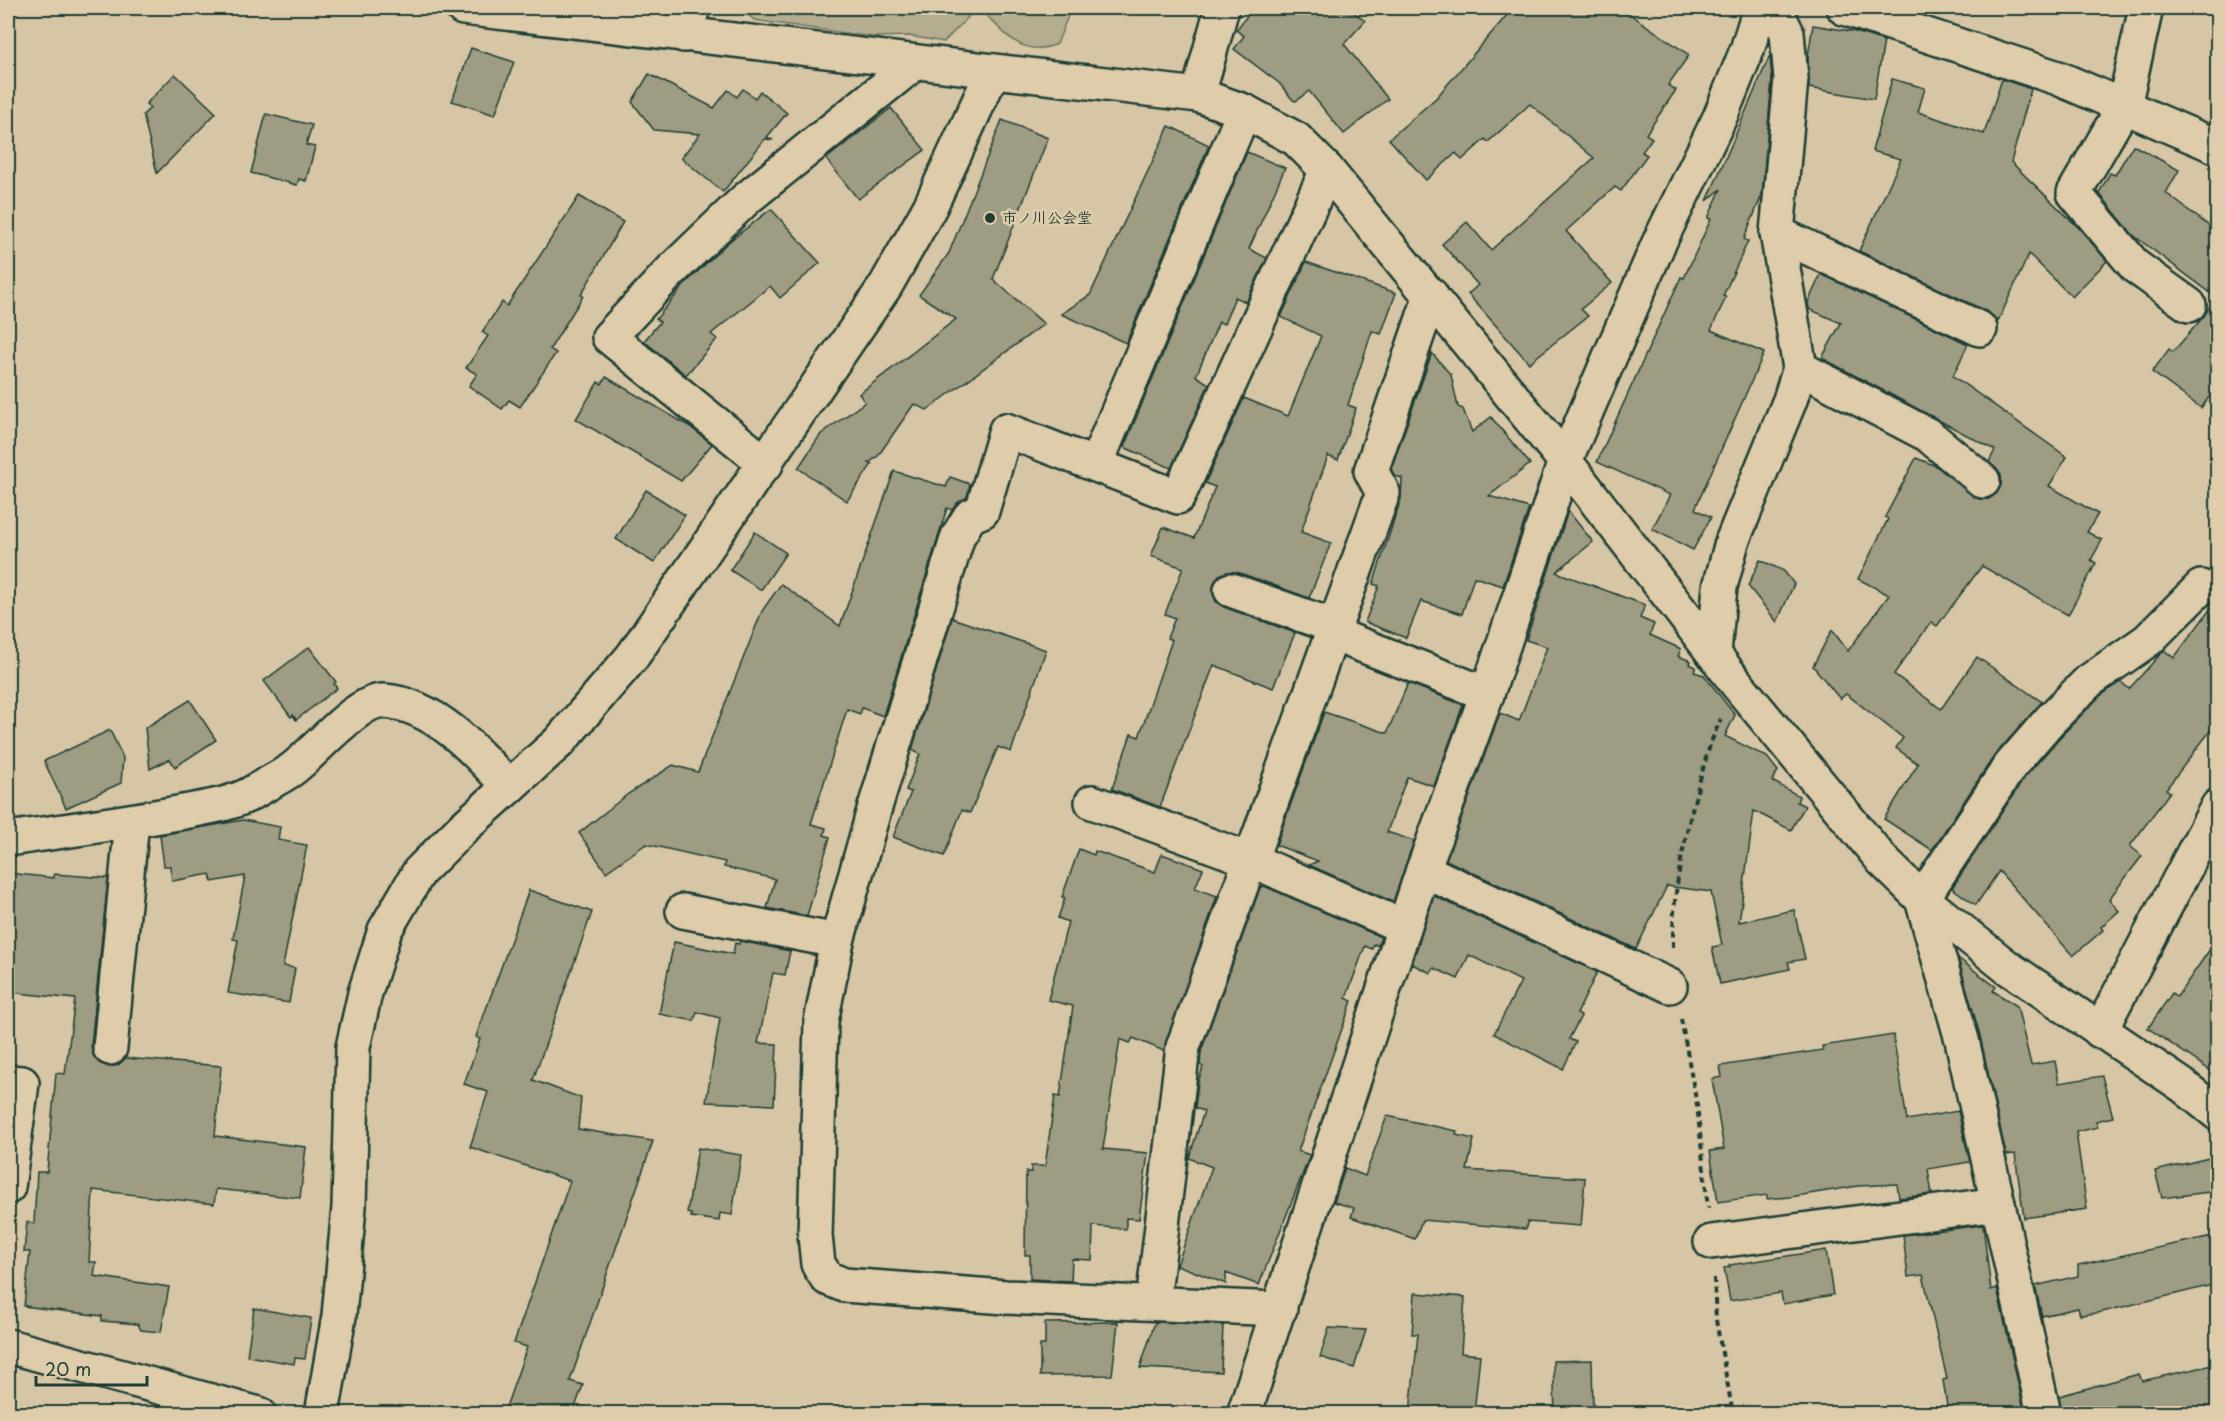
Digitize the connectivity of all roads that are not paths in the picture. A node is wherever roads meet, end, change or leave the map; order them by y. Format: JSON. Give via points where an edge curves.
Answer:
{"nodes":[{"id":1,"x":463,"y":8,"type":"edge"},
{"id":2,"x":1222,"y":8,"type":"edge"},
{"id":3,"x":1760,"y":8,"type":"edge"},
{"id":4,"x":1775,"y":8,"type":"edge"},
{"id":5,"x":1844,"y":8,"type":"edge"},
{"id":6,"x":2146,"y":8,"type":"edge"},
{"id":7,"x":623,"y":17,"type":"edge"},
{"id":8,"x":689,"y":21,"type":"edge"},
{"id":9,"x":916,"y":62,"type":"junction"},
{"id":10,"x":993,"y":71,"type":"junction"},
{"id":11,"x":1198,"y":95,"type":"junction"},
{"id":12,"x":2124,"y":105,"type":"junction"},
{"id":13,"x":1244,"y":111,"type":"junction"},
{"id":14,"x":2217,"y":147,"type":"edge"},
{"id":15,"x":1327,"y":170,"type":"junction"},
{"id":16,"x":1777,"y":233,"type":"junction"},
{"id":17,"x":1431,"y":295,"type":"junction"},
{"id":18,"x":2189,"y":305,"type":"dead end"},
{"id":19,"x":1980,"y":329,"type":"dead end"},
{"id":20,"x":1800,"y":368,"type":"junction"},
{"id":21,"x":1565,"y":460,"type":"junction"},
{"id":22,"x":766,"y":464,"type":"junction"},
{"id":23,"x":1096,"y":464,"type":"junction"},
{"id":24,"x":1983,"y":481,"type":"dead end"},
{"id":25,"x":2201,"y":587,"type":"dead end"},
{"id":26,"x":1231,"y":590,"type":"dead end"},
{"id":27,"x":1334,"y":630,"type":"junction"},
{"id":28,"x":1714,"y":653,"type":"junction"},
{"id":29,"x":1487,"y":694,"type":"junction"},
{"id":30,"x":509,"y":787,"type":"junction"},
{"id":31,"x":1092,"y":802,"type":"dead end"},
{"id":32,"x":2217,"y":806,"type":"edge"},
{"id":33,"x":132,"y":821,"type":"junction"},
{"id":34,"x":8,"y":839,"type":"edge"},
{"id":35,"x":1253,"y":861,"type":"junction"},
{"id":36,"x":1423,"y":870,"type":"junction"},
{"id":37,"x":1922,"y":899,"type":"junction"},
{"id":38,"x":683,"y":911,"type":"dead end"},
{"id":39,"x":1404,"y":927,"type":"junction"},
{"id":40,"x":837,"y":941,"type":"junction"},
{"id":41,"x":1670,"y":986,"type":"road end"},
{"id":42,"x":2100,"y":1031,"type":"junction"},
{"id":43,"x":110,"y":1048,"type":"dead end"},
{"id":44,"x":8,"y":1082,"type":"edge"},
{"id":45,"x":2217,"y":1114,"type":"edge"},
{"id":46,"x":8,"y":1187,"type":"edge"},
{"id":47,"x":1998,"y":1204,"type":"junction"},
{"id":48,"x":1711,"y":1242,"type":"road end"},
{"id":49,"x":1153,"y":1302,"type":"junction"},
{"id":50,"x":1280,"y":1309,"type":"junction"},
{"id":51,"x":8,"y":1346,"type":"edge"},
{"id":52,"x":259,"y":1413,"type":"edge"},
{"id":53,"x":322,"y":1413,"type":"edge"},
{"id":54,"x":1244,"y":1413,"type":"edge"},
{"id":55,"x":2044,"y":1413,"type":"edge"}],
"edges":[{"from":1,"to":7,"type":"street"},
{"from":2,"to":11,"type":"street"},
{"from":3,"to":21,"type":"street","via":[[1720,117],[1658,245]]},
{"from":4,"to":16,"type":"street","via":[[1787,33],[1791,79]]},
{"from":5,"to":12,"type":"street","via":[[2058,78]]},
{"from":6,"to":12,"type":"street"},
{"from":7,"to":8,"type":"street"},
{"from":8,"to":9,"type":"street"},
{"from":9,"to":10,"type":"street"},
{"from":9,"to":22,"type":"street","via":[[746,199],[609,337]]},
{"from":10,"to":11,"type":"street"},
{"from":10,"to":22,"type":"street","via":[[930,207],[885,285]]},
{"from":11,"to":13,"type":"street"},
{"from":12,"to":14,"type":"street"},
{"from":12,"to":18,"type":"street","via":[[2074,193],[2136,267]]},
{"from":13,"to":15,"type":"street","via":[[1296,139]]},
{"from":13,"to":23,"type":"street"},
{"from":15,"to":17,"type":"street"},
{"from":15,"to":23,"type":"street","via":[[1178,497]]},
{"from":16,"to":19,"type":"street"},
{"from":16,"to":20,"type":"street"},
{"from":17,"to":21,"type":"street"},
{"from":17,"to":27,"type":"street","via":[[1371,471],[1383,493]]},
{"from":20,"to":24,"type":"street","via":[[1928,435]]},
{"from":20,"to":28,"type":"street","via":[[1791,400],[1732,542],[1720,587]]},
{"from":21,"to":28,"type":"street"},
{"from":21,"to":29,"type":"street"},
{"from":22,"to":30,"type":"street","via":[[632,657],[559,742]]},
{"from":23,"to":40,"type":"street","via":[[1006,430],[982,511],[970,516],[958,536]]},
{"from":25,"to":37,"type":"street","via":[[2148,640],[2089,681],[2050,720],[2010,766]]},
{"from":26,"to":27,"type":"street"},
{"from":27,"to":29,"type":"street"},
{"from":27,"to":35,"type":"street"},
{"from":28,"to":37,"type":"street","via":[[1855,829]]},
{"from":29,"to":36,"type":"street"},
{"from":30,"to":33,"type":"street","via":[[479,754],[448,729],[414,707],[383,700],[363,707],[292,769],[249,795],[210,807]]},
{"from":30,"to":53,"type":"street","via":[[419,872],[385,930],[365,993],[353,1047],[349,1207],[339,1316]]},
{"from":31,"to":35,"type":"street"},
{"from":32,"to":42,"type":"street"},
{"from":33,"to":34,"type":"street"},
{"from":33,"to":43,"type":"street"},
{"from":35,"to":39,"type":"street"},
{"from":35,"to":49,"type":"street","via":[[1183,1047]]},
{"from":36,"to":39,"type":"street"},
{"from":36,"to":41,"type":"street"},
{"from":37,"to":42,"type":"street","via":[[2007,967]]},
{"from":37,"to":47,"type":"street","via":[[1962,1040]]},
{"from":38,"to":40,"type":"street"},
{"from":39,"to":50,"type":"street"},
{"from":40,"to":49,"type":"street","via":[[821,1022],[816,1124],[815,1236],[818,1264],[827,1278],[844,1285],[1006,1297]]},
{"from":42,"to":45,"type":"street","via":[[2182,1085]]},
{"from":44,"to":46,"type":"street","via":[[22,1083]]},
{"from":47,"to":48,"type":"street"},
{"from":47,"to":55,"type":"street"},
{"from":49,"to":50,"type":"street"},
{"from":50,"to":54,"type":"street"},
{"from":51,"to":52,"type":"street"}]}
